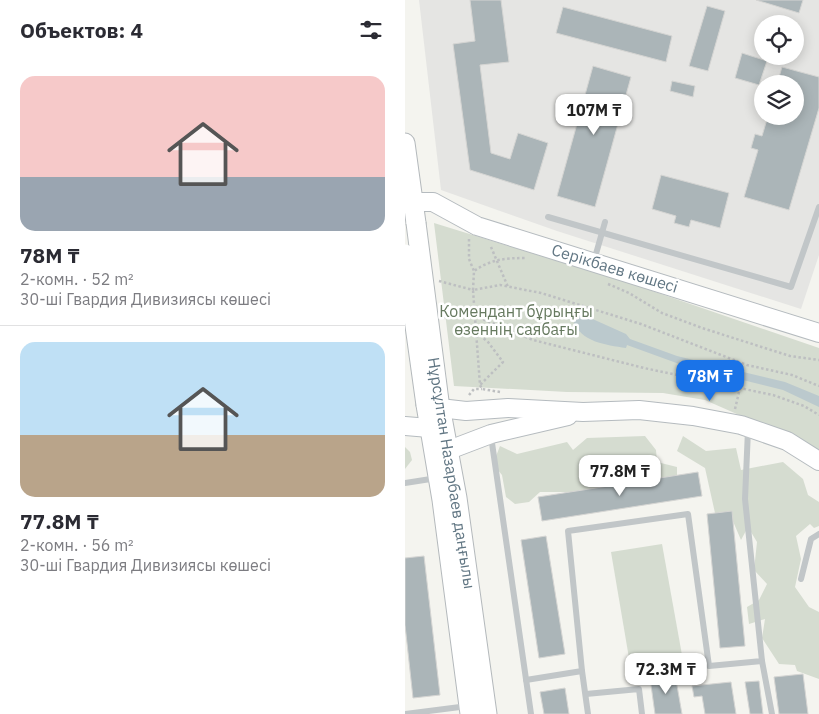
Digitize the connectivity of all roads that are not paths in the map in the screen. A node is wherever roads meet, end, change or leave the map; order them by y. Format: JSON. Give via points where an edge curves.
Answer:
{"nodes":[{"id":1,"x":405,"y":142,"type":"edge"},
{"id":2,"x":413,"y":202,"type":"junction"},
{"id":3,"x":819,"y":206,"type":"edge"},
{"id":4,"x":548,"y":217,"type":"dead end"},
{"id":5,"x":605,"y":222,"type":"dead end"},
{"id":6,"x":602,"y":233,"type":"junction"},
{"id":7,"x":405,"y":254,"type":"edge"},
{"id":8,"x":594,"y":261,"type":"junction"},
{"id":9,"x":819,"y":333,"type":"edge"},
{"id":10,"x":435,"y":404,"type":"junction"},
{"id":11,"x":583,"y":412,"type":"junction"},
{"id":12,"x":405,"y":426,"type":"edge"},
{"id":13,"x":748,"y":427,"type":"junction"},
{"id":14,"x":429,"y":428,"type":"junction"},
{"id":15,"x":491,"y":434,"type":"junction"},
{"id":16,"x":449,"y":450,"type":"junction"},
{"id":17,"x":819,"y":461,"type":"edge"},
{"id":18,"x":438,"y":478,"type":"junction"},
{"id":19,"x":405,"y":483,"type":"edge"},
{"id":20,"x":819,"y":534,"type":"edge"},
{"id":21,"x":801,"y":579,"type":"dead end"},
{"id":22,"x":762,"y":661,"type":"junction"},
{"id":23,"x":582,"y":671,"type":"junction"},
{"id":24,"x":526,"y":680,"type":"junction"},
{"id":25,"x":586,"y":694,"type":"junction"},
{"id":26,"x":469,"y":710,"type":"edge"},
{"id":27,"x":405,"y":714,"type":"edge"},
{"id":28,"x":487,"y":714,"type":"edge"},
{"id":29,"x":531,"y":714,"type":"edge"},
{"id":30,"x":588,"y":714,"type":"edge"},
{"id":31,"x":642,"y":714,"type":"edge"},
{"id":32,"x":773,"y":714,"type":"edge"}],
"edges":[{"from":1,"to":2,"type":"main road","name":"Нұрсұлтан Назарбаев даңғылы"},
{"from":2,"to":8,"type":"street","name":"Серікбаев көшесі","via":[[433,202],[477,226]]},
{"from":2,"to":10,"type":"main road","name":"Нұрсұлтан Назарбаев даңғылы","bridge":true},
{"from":3,"to":6,"type":"lane","via":[[791,287]]},
{"from":4,"to":6,"type":"lane"},
{"from":5,"to":6,"type":"lane"},
{"from":6,"to":8,"type":"lane"},
{"from":7,"to":10,"type":"main road","name":"Нұрсұлтан Назарбаев даңғылы","bridge":true},
{"from":8,"to":9,"type":"street","name":"Серікбаев көшесі"},
{"from":10,"to":11,"type":"street","via":[[466,411],[508,408]]},
{"from":10,"to":14,"type":"main road","name":"Нұрсұлтан Назарбаев даңғылы"},
{"from":10,"to":16,"type":"main road","name":"Нұрсұлтан Назарбаев даңғылы"},
{"from":11,"to":13,"type":"street","via":[[639,410]]},
{"from":11,"to":15,"type":"street"},
{"from":12,"to":14,"type":"street"},
{"from":13,"to":17,"type":"street","via":[[787,440]]},
{"from":13,"to":22,"type":"lane","via":[[745,499]]},
{"from":14,"to":18,"type":"main road","name":"Нұрсұлтан Назарбаев даңғылы"},
{"from":15,"to":16,"type":"street"},
{"from":15,"to":24,"type":"lane"},
{"from":16,"to":28,"type":"main road","name":"Нұрсұлтан Назарбаев даңғылы"},
{"from":18,"to":19,"type":"lane"},
{"from":18,"to":26,"type":"main road","name":"Нұрсұлтан Назарбаев даңғылы"},
{"from":20,"to":21,"type":"lane","via":[[811,539]]},
{"from":22,"to":23,"type":"lane","via":[[709,666],[688,514],[568,531]]},
{"from":22,"to":32,"type":"lane"},
{"from":23,"to":24,"type":"lane"},
{"from":23,"to":25,"type":"lane"},
{"from":24,"to":29,"type":"lane"},
{"from":25,"to":30,"type":"lane"},
{"from":25,"to":31,"type":"lane","via":[[639,689]]},
{"from":26,"to":27,"type":"lane"}]}
